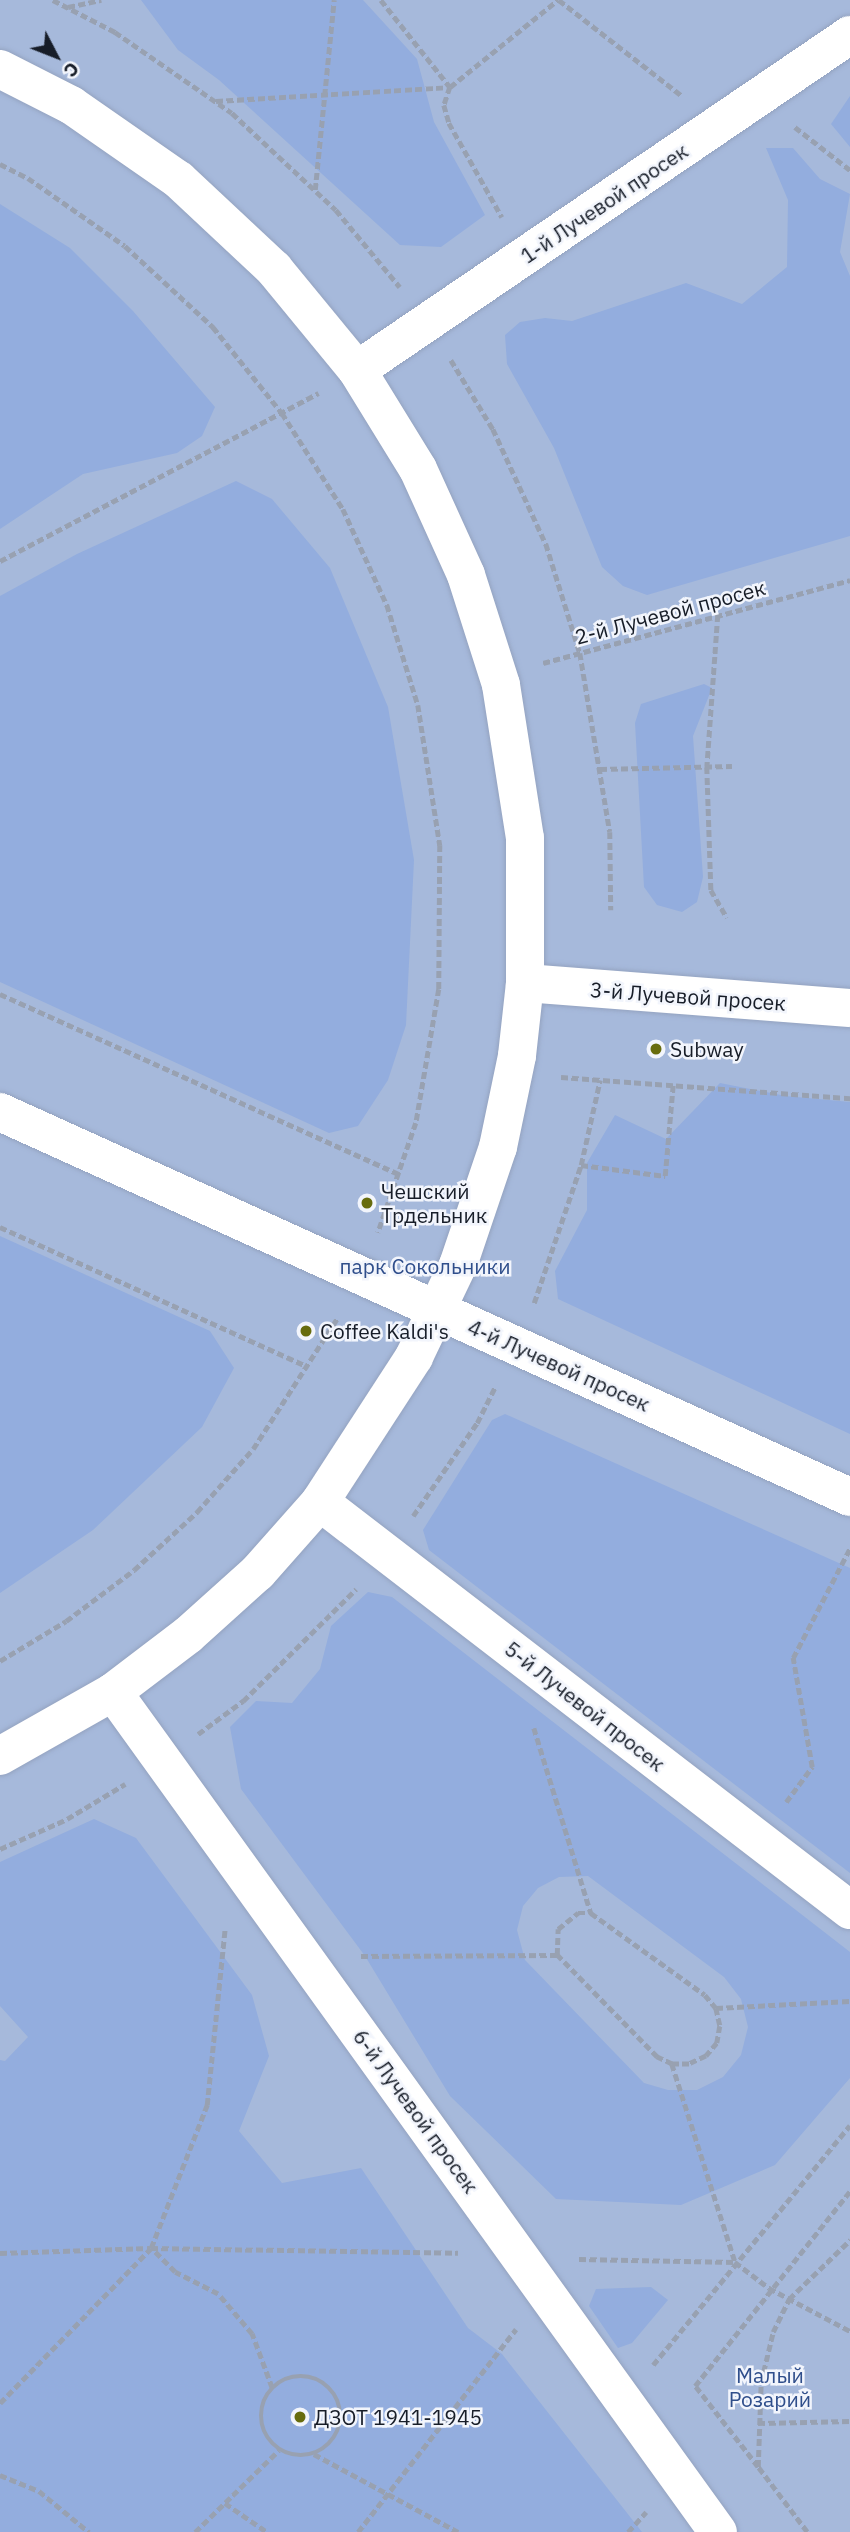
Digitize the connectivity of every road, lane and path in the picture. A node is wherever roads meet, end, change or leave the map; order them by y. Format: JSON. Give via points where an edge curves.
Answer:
{"nodes":[{"id":1,"x":101,"y":0,"type":"edge"},
{"id":2,"x":334,"y":0,"type":"edge"},
{"id":3,"x":381,"y":0,"type":"edge"},
{"id":4,"x":559,"y":0,"type":"edge"},
{"id":5,"x":68,"y":7,"type":"dead end"},
{"id":6,"x":850,"y":36,"type":"edge"},
{"id":7,"x":0,"y":69,"type":"edge"},
{"id":8,"x":450,"y":87,"type":"junction"},
{"id":9,"x":324,"y":94,"type":"junction"},
{"id":10,"x":758,"y":98,"type":"junction"},
{"id":11,"x":214,"y":101,"type":"dead end"},
{"id":12,"x":713,"y":129,"type":"junction"},
{"id":13,"x":0,"y":164,"type":"edge"},
{"id":14,"x":850,"y":170,"type":"edge"},
{"id":15,"x":315,"y":190,"type":"dead end"},
{"id":16,"x":526,"y":256,"type":"junction"},
{"id":17,"x":357,"y":370,"type":"junction"},
{"id":18,"x":282,"y":413,"type":"junction"},
{"id":19,"x":0,"y":561,"type":"edge"},
{"id":20,"x":850,"y":580,"type":"edge"},
{"id":21,"x":718,"y":615,"type":"junction"},
{"id":22,"x":497,"y":675,"type":"junction"},
{"id":23,"x":732,"y":766,"type":"dead end"},
{"id":24,"x":707,"y":767,"type":"junction"},
{"id":25,"x":599,"y":770,"type":"dead end"},
{"id":26,"x":727,"y":918,"type":"dead end"},
{"id":27,"x":525,"y":983,"type":"junction"},
{"id":28,"x":0,"y":994,"type":"edge"},
{"id":29,"x":850,"y":1009,"type":"edge"},
{"id":30,"x":514,"y":1073,"type":"junction"},
{"id":31,"x":673,"y":1085,"type":"junction"},
{"id":32,"x":850,"y":1098,"type":"edge"},
{"id":33,"x":0,"y":1112,"type":"edge"},
{"id":34,"x":581,"y":1165,"type":"dead end"},
{"id":35,"x":400,"y":1175,"type":"junction"},
{"id":36,"x":0,"y":1227,"type":"edge"},
{"id":37,"x":360,"y":1275,"type":"junction"},
{"id":38,"x":439,"y":1311,"type":"junction"},
{"id":39,"x":308,"y":1367,"type":"junction"},
{"id":40,"x":850,"y":1497,"type":"edge"},
{"id":41,"x":320,"y":1502,"type":"junction"},
{"id":42,"x":850,"y":1548,"type":"edge"},
{"id":43,"x":0,"y":1661,"type":"edge"},
{"id":44,"x":113,"y":1692,"type":"junction"},
{"id":45,"x":529,"y":1713,"type":"dead end"},
{"id":46,"x":0,"y":1756,"type":"edge"},
{"id":47,"x":758,"y":1839,"type":"junction"},
{"id":48,"x":247,"y":1877,"type":"junction"},
{"id":49,"x":850,"y":1910,"type":"edge"},
{"id":50,"x":592,"y":1913,"type":"junction"},
{"id":51,"x":557,"y":1955,"type":"junction"},
{"id":52,"x":304,"y":1956,"type":"junction"},
{"id":53,"x":850,"y":2000,"type":"edge"},
{"id":54,"x":716,"y":2008,"type":"junction"},
{"id":55,"x":672,"y":2064,"type":"junction"},
{"id":56,"x":850,"y":2125,"type":"edge"},
{"id":57,"x":850,"y":2191,"type":"edge"},
{"id":58,"x":850,"y":2240,"type":"edge"},
{"id":59,"x":151,"y":2248,"type":"junction"},
{"id":60,"x":0,"y":2253,"type":"edge"},
{"id":61,"x":522,"y":2258,"type":"junction"},
{"id":62,"x":735,"y":2262,"type":"junction"},
{"id":63,"x":769,"y":2288,"type":"junction"},
{"id":64,"x":789,"y":2299,"type":"junction"},
{"id":65,"x":516,"y":2329,"type":"dead end"},
{"id":66,"x":850,"y":2331,"type":"edge"},
{"id":67,"x":272,"y":2388,"type":"junction"},
{"id":68,"x":624,"y":2399,"type":"junction"},
{"id":69,"x":0,"y":2403,"type":"edge"},
{"id":70,"x":850,"y":2421,"type":"edge"},
{"id":71,"x":758,"y":2423,"type":"junction"},
{"id":72,"x":279,"y":2450,"type":"junction"},
{"id":73,"x":314,"y":2454,"type":"junction"},
{"id":74,"x":758,"y":2467,"type":"junction"},
{"id":75,"x":0,"y":2475,"type":"edge"},
{"id":76,"x":388,"y":2494,"type":"junction"},
{"id":77,"x":225,"y":2503,"type":"junction"},
{"id":78,"x":646,"y":2512,"type":"dead end"},
{"id":79,"x":89,"y":2532,"type":"edge"},
{"id":80,"x":195,"y":2532,"type":"edge"},
{"id":81,"x":267,"y":2532,"type":"edge"},
{"id":82,"x":358,"y":2532,"type":"edge"},
{"id":83,"x":458,"y":2532,"type":"edge"},
{"id":84,"x":628,"y":2532,"type":"edge"},
{"id":85,"x":718,"y":2532,"type":"edge"},
{"id":86,"x":807,"y":2532,"type":"edge"}],
"edges":[{"from":1,"to":5,"type":"path"},
{"from":2,"to":9,"type":"path"},
{"from":3,"to":8,"type":"path"},
{"from":4,"to":8,"type":"path"},
{"from":4,"to":12,"type":"path","via":[[685,99]]},
{"from":6,"to":10,"type":"street","name":"1-й Лучевой просек"},
{"from":7,"to":17,"type":"street","via":[[71,105],[179,180],[274,269]]},
{"from":8,"to":9,"type":"path"},
{"from":8,"to":16,"type":"path","via":[[444,104],[449,123]]},
{"from":9,"to":11,"type":"path"},
{"from":9,"to":15,"type":"path"},
{"from":10,"to":12,"type":"street","name":"1-й Лучевой просек"},
{"from":10,"to":14,"type":"path"},
{"from":12,"to":16,"type":"street","name":"1-й Лучевой просек"},
{"from":13,"to":18,"type":"path","via":[[28,178],[125,246],[212,327]]},
{"from":16,"to":17,"type":"street","name":"1-й Лучевой просек"},
{"from":17,"to":18,"type":"path"},
{"from":17,"to":22,"type":"street","via":[[418,469],[466,575]]},
{"from":18,"to":19,"type":"path"},
{"from":18,"to":35,"type":"path","via":[[343,509],[387,605],[418,705],[438,833],[438,1002],[416,1123]]},
{"from":20,"to":21,"type":"path","name":"2-й Лучевой просек"},
{"from":21,"to":22,"type":"path","name":"2-й Лучевой просек"},
{"from":21,"to":24,"type":"path"},
{"from":22,"to":27,"type":"street","via":[[525,838]]},
{"from":23,"to":24,"type":"path"},
{"from":24,"to":25,"type":"path"},
{"from":24,"to":26,"type":"path","via":[[711,890]]},
{"from":27,"to":29,"type":"street","name":"3-й Лучевой просек"},
{"from":27,"to":30,"type":"street"},
{"from":28,"to":35,"type":"path"},
{"from":30,"to":31,"type":"path"},
{"from":30,"to":38,"type":"street","via":[[498,1147]]},
{"from":31,"to":32,"type":"path"},
{"from":31,"to":34,"type":"path","via":[[665,1176]]},
{"from":33,"to":37,"type":"street","name":"4-й Лучевой просек"},
{"from":35,"to":37,"type":"path"},
{"from":36,"to":39,"type":"path"},
{"from":37,"to":38,"type":"street","name":"4-й Лучевой просек"},
{"from":37,"to":39,"type":"path"},
{"from":38,"to":40,"type":"street","name":"4-й Лучевой просек"},
{"from":38,"to":41,"type":"street"},
{"from":39,"to":43,"type":"path","via":[[253,1449],[197,1512],[134,1570],[66,1621]]},
{"from":41,"to":44,"type":"street","via":[[258,1572],[188,1635]]},
{"from":41,"to":47,"type":"street","name":"5-й Лучевой просек"},
{"from":42,"to":47,"type":"path","via":[[793,1658],[812,1767]]},
{"from":44,"to":46,"type":"street"},
{"from":44,"to":48,"type":"street","name":"6-й Лучевой просек"},
{"from":45,"to":50,"type":"path"},
{"from":47,"to":49,"type":"street","name":"5-й Лучевой просек"},
{"from":48,"to":52,"type":"street","name":"6-й Лучевой просек"},
{"from":48,"to":59,"type":"path","via":[[225,1926],[207,2105]]},
{"from":50,"to":51,"type":"path","via":[[566,1919],[554,1941]]},
{"from":50,"to":54,"type":"path","via":[[705,1995]]},
{"from":51,"to":52,"type":"path"},
{"from":51,"to":55,"type":"path","via":[[657,2057]]},
{"from":52,"to":61,"type":"street","name":"6-й Лучевой просек"},
{"from":53,"to":54,"type":"path"},
{"from":54,"to":55,"type":"path","via":[[717,2043],[697,2060]]},
{"from":55,"to":62,"type":"path"},
{"from":56,"to":62,"type":"path"},
{"from":57,"to":63,"type":"path"},
{"from":58,"to":64,"type":"path"},
{"from":59,"to":60,"type":"path"},
{"from":59,"to":61,"type":"path"},
{"from":59,"to":67,"type":"path","via":[[174,2272],[218,2294],[252,2334]]},
{"from":59,"to":69,"type":"path"},
{"from":61,"to":62,"type":"path"},
{"from":61,"to":68,"type":"street","name":"6-й Лучевой просек"},
{"from":62,"to":63,"type":"path"},
{"from":62,"to":68,"type":"path"},
{"from":63,"to":64,"type":"path"},
{"from":63,"to":74,"type":"path","via":[[695,2386]]},
{"from":64,"to":66,"type":"path"},
{"from":64,"to":71,"type":"path","via":[[773,2332]]},
{"from":65,"to":76,"type":"path"},
{"from":67,"to":72,"type":"path","via":[[263,2403],[261,2421],[266,2437]]},
{"from":67,"to":73,"type":"path","via":[[287,2378],[305,2376],[322,2382],[335,2395],[339,2430],[329,2445]]},
{"from":68,"to":85,"type":"street","name":"6-й Лучевой просек"},
{"from":70,"to":71,"type":"path"},
{"from":71,"to":74,"type":"path"},
{"from":72,"to":73,"type":"path","via":[[296,2456]]},
{"from":72,"to":77,"type":"path"},
{"from":73,"to":76,"type":"path"},
{"from":74,"to":86,"type":"path"},
{"from":75,"to":79,"type":"path","via":[[39,2491]]},
{"from":76,"to":82,"type":"path"},
{"from":76,"to":83,"type":"path"},
{"from":77,"to":80,"type":"path"},
{"from":77,"to":81,"type":"path"},
{"from":78,"to":84,"type":"path"}]}
